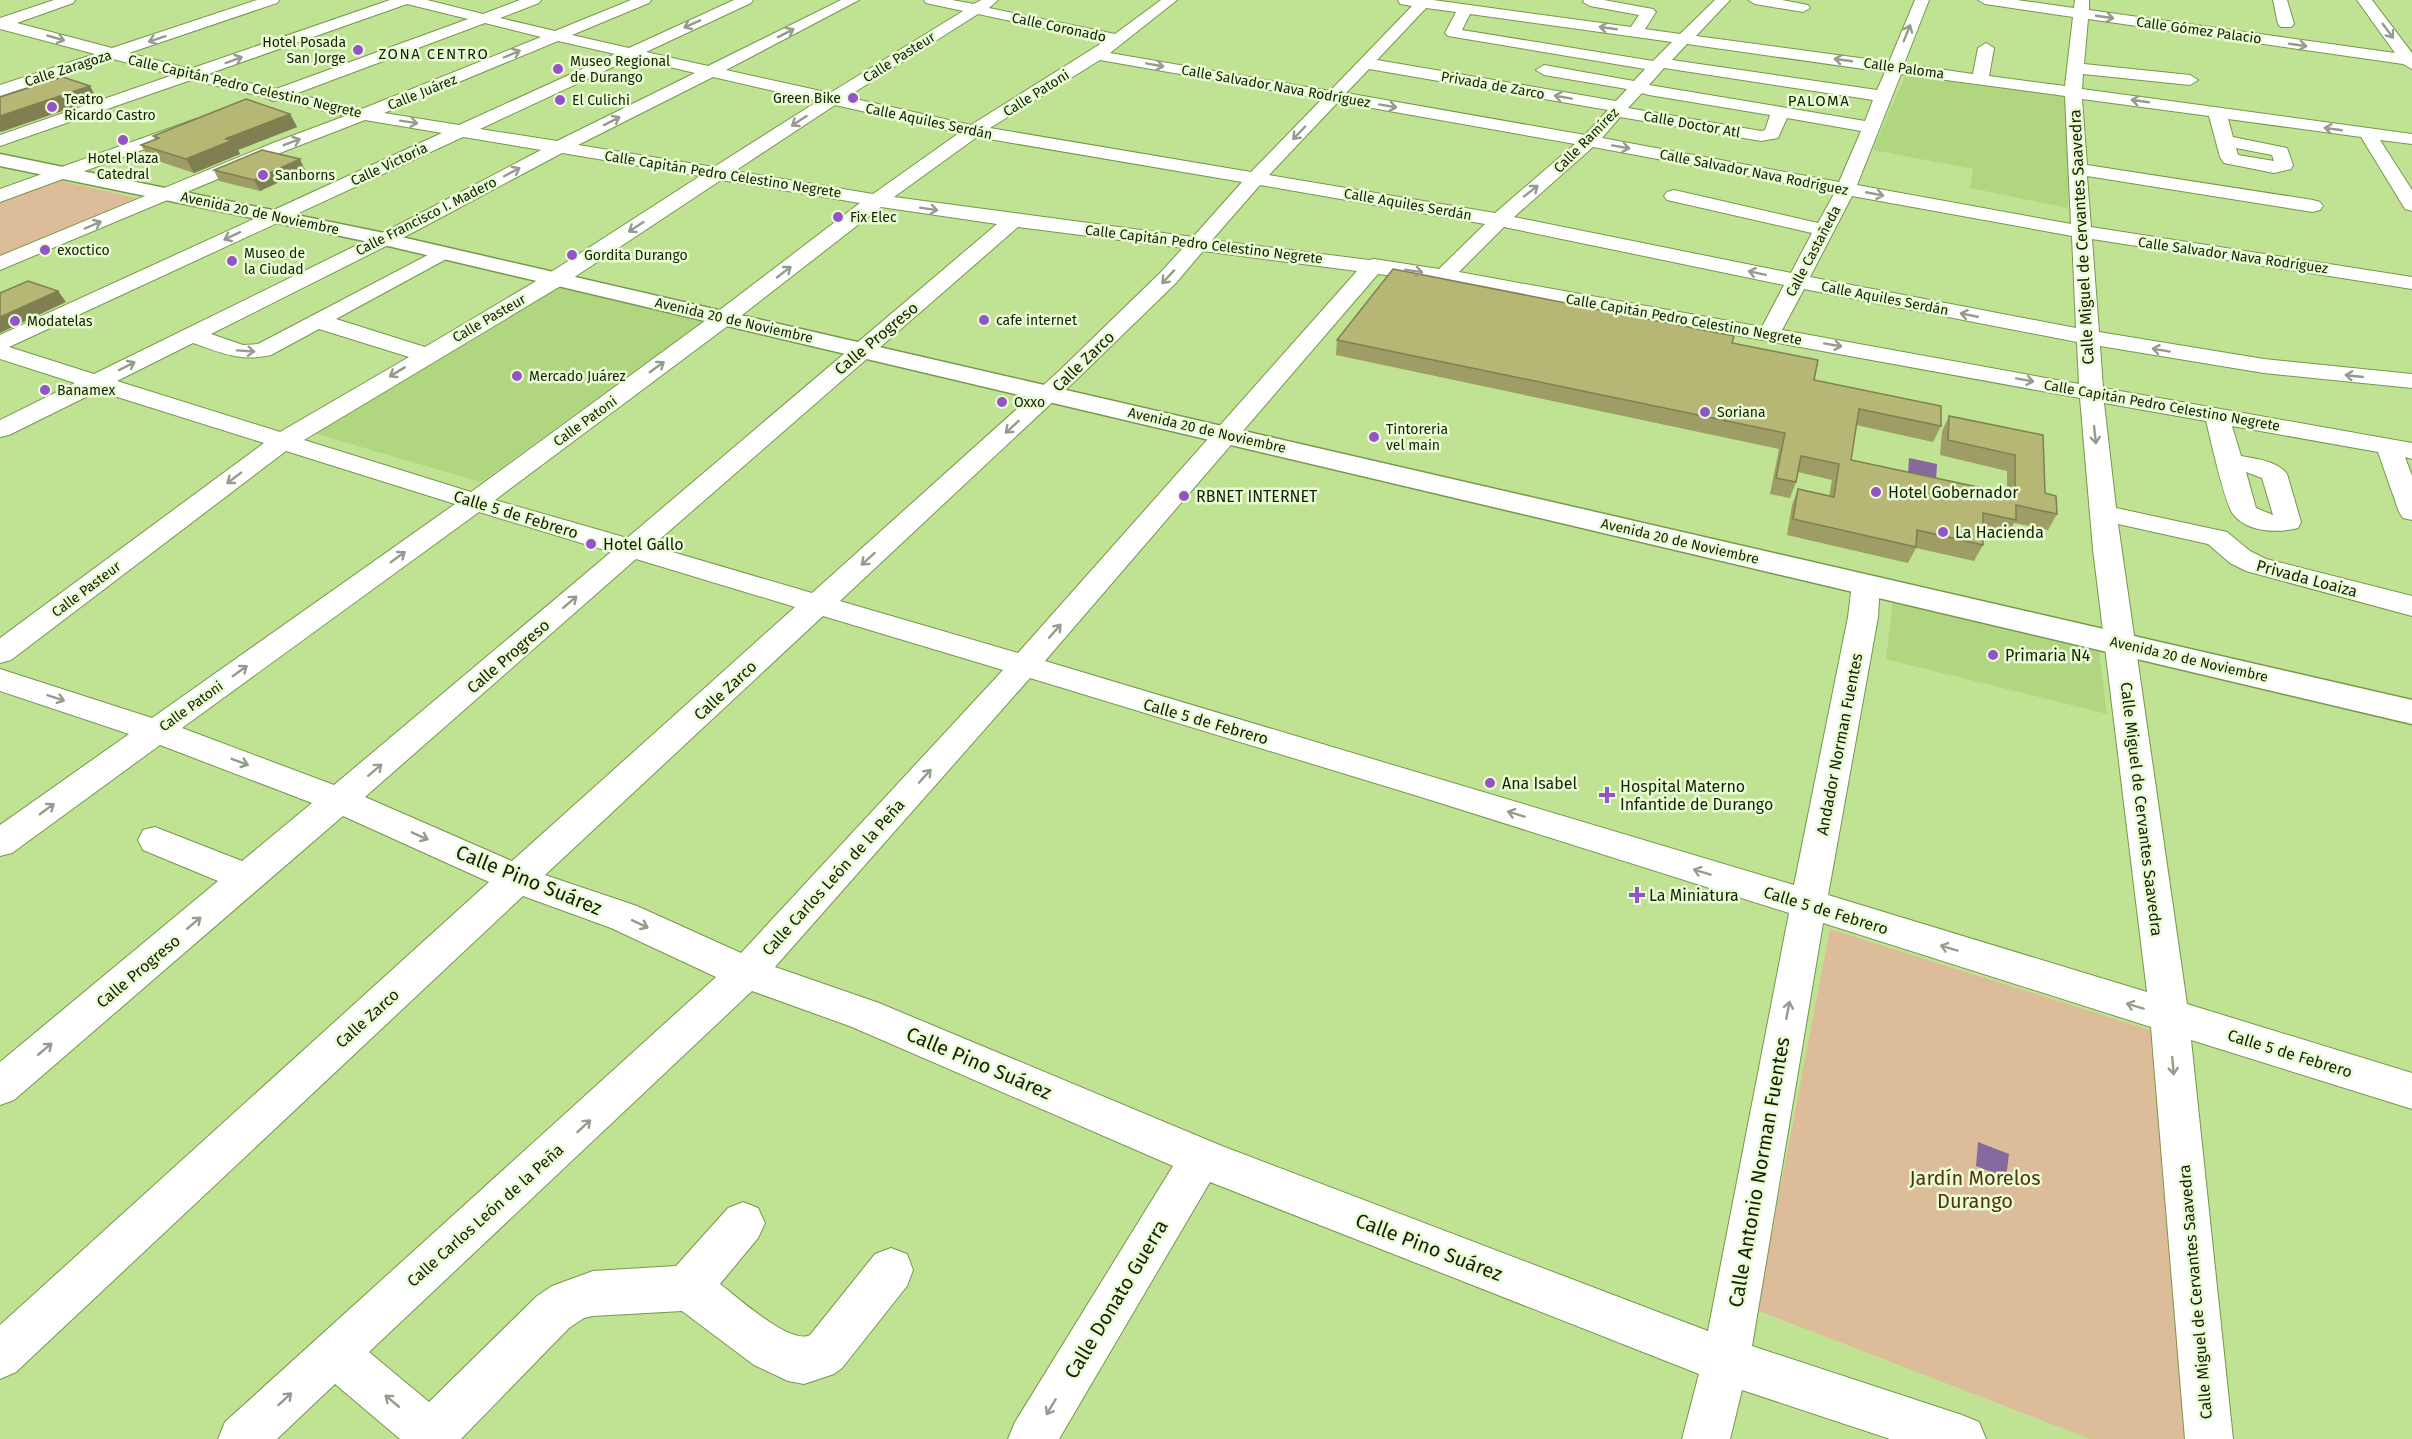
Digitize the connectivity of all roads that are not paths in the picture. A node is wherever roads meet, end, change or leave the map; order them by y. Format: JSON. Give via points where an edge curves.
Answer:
{"nodes":[{"id":1,"x":68,"y":0,"type":"edge"},
{"id":2,"x":272,"y":0,"type":"edge"},
{"id":3,"x":404,"y":0,"type":"edge"},
{"id":4,"x":409,"y":0,"type":"edge"},
{"id":5,"x":534,"y":0,"type":"edge"},
{"id":6,"x":644,"y":0,"type":"edge"},
{"id":7,"x":746,"y":0,"type":"edge"},
{"id":8,"x":852,"y":0,"type":"edge"},
{"id":9,"x":931,"y":0,"type":"edge"},
{"id":10,"x":1170,"y":0,"type":"edge"},
{"id":11,"x":1723,"y":0,"type":"edge"},
{"id":12,"x":1755,"y":0,"type":"edge"},
{"id":13,"x":1922,"y":0,"type":"edge"},
{"id":14,"x":1985,"y":0,"type":"edge"},
{"id":15,"x":2280,"y":0,"type":"edge"},
{"id":16,"x":2364,"y":0,"type":"edge"},
{"id":17,"x":1415,"y":1,"type":"edge"},
{"id":18,"x":1590,"y":2,"type":"dead end"},
{"id":19,"x":983,"y":5,"type":"edge"},
{"id":20,"x":2081,"y":7,"type":"edge"},
{"id":21,"x":1803,"y":8,"type":"dead end"},
{"id":22,"x":1464,"y":10,"type":"junction"},
{"id":23,"x":482,"y":19,"type":"junction"},
{"id":24,"x":1,"y":23,"type":"edge"},
{"id":25,"x":2286,"y":24,"type":"dead end"},
{"id":26,"x":1636,"y":32,"type":"junction"},
{"id":27,"x":555,"y":36,"type":"junction"},
{"id":28,"x":1685,"y":38,"type":"junction"},
{"id":29,"x":1117,"y":39,"type":"junction"},
{"id":30,"x":1986,"y":48,"type":"dead end"},
{"id":31,"x":628,"y":53,"type":"junction"},
{"id":32,"x":111,"y":54,"type":"junction"},
{"id":33,"x":1097,"y":55,"type":"junction"},
{"id":34,"x":2411,"y":61,"type":"edge"},
{"id":35,"x":1365,"y":63,"type":"junction"},
{"id":36,"x":1659,"y":65,"type":"junction"},
{"id":37,"x":1894,"y":67,"type":"junction"},
{"id":38,"x":1544,"y":70,"type":"dead end"},
{"id":39,"x":710,"y":71,"type":"junction"},
{"id":40,"x":192,"y":75,"type":"junction"},
{"id":41,"x":1980,"y":79,"type":"junction"},
{"id":42,"x":2074,"y":80,"type":"junction"},
{"id":43,"x":2190,"y":80,"type":"dead end"},
{"id":44,"x":1639,"y":88,"type":"junction"},
{"id":45,"x":0,"y":91,"type":"edge"},
{"id":46,"x":276,"y":95,"type":"junction"},
{"id":47,"x":1334,"y":96,"type":"junction"},
{"id":48,"x":1882,"y":96,"type":"junction"},
{"id":49,"x":832,"y":99,"type":"junction"},
{"id":50,"x":243,"y":107,"type":"edge"},
{"id":51,"x":1618,"y":109,"type":"junction"},
{"id":52,"x":1780,"y":112,"type":"junction"},
{"id":53,"x":2217,"y":112,"type":"junction"},
{"id":54,"x":365,"y":115,"type":"junction"},
{"id":55,"x":210,"y":119,"type":"edge"},
{"id":56,"x":1871,"y":127,"type":"junction"},
{"id":57,"x":462,"y":131,"type":"junction"},
{"id":58,"x":974,"y":131,"type":"junction"},
{"id":59,"x":2367,"y":133,"type":"junction"},
{"id":60,"x":2412,"y":140,"type":"edge"},
{"id":61,"x":0,"y":141,"type":"edge"},
{"id":62,"x":1589,"y":141,"type":"junction"},
{"id":63,"x":2225,"y":141,"type":"dead end"},
{"id":64,"x":560,"y":147,"type":"junction"},
{"id":65,"x":0,"y":150,"type":"edge"},
{"id":66,"x":0,"y":160,"type":"edge"},
{"id":67,"x":2077,"y":170,"type":"junction"},
{"id":68,"x":69,"y":171,"type":"junction"},
{"id":69,"x":717,"y":174,"type":"junction"},
{"id":70,"x":1256,"y":178,"type":"junction"},
{"id":71,"x":1846,"y":189,"type":"junction"},
{"id":72,"x":175,"y":190,"type":"junction"},
{"id":73,"x":0,"y":196,"type":"edge"},
{"id":74,"x":1674,"y":196,"type":"dead end"},
{"id":75,"x":877,"y":200,"type":"junction"},
{"id":76,"x":2411,"y":203,"type":"edge"},
{"id":77,"x":2313,"y":206,"type":"dead end"},
{"id":78,"x":285,"y":212,"type":"junction"},
{"id":79,"x":1499,"y":220,"type":"junction"},
{"id":80,"x":1013,"y":221,"type":"junction"},
{"id":81,"x":405,"y":229,"type":"junction"},
{"id":82,"x":1824,"y":230,"type":"junction"},
{"id":83,"x":2080,"y":232,"type":"junction"},
{"id":84,"x":384,"y":238,"type":"junction"},
{"id":85,"x":1198,"y":244,"type":"junction"},
{"id":86,"x":443,"y":254,"type":"junction"},
{"id":87,"x":0,"y":264,"type":"edge"},
{"id":88,"x":1374,"y":265,"type":"junction"},
{"id":89,"x":327,"y":267,"type":"junction"},
{"id":90,"x":564,"y":274,"type":"junction"},
{"id":91,"x":1444,"y":276,"type":"junction"},
{"id":92,"x":1797,"y":281,"type":"junction"},
{"id":93,"x":2412,"y":283,"type":"edge"},
{"id":94,"x":382,"y":286,"type":"junction"},
{"id":95,"x":731,"y":312,"type":"junction"},
{"id":96,"x":318,"y":321,"type":"junction"},
{"id":97,"x":190,"y":334,"type":"junction"},
{"id":98,"x":1769,"y":334,"type":"junction"},
{"id":99,"x":2086,"y":337,"type":"junction"},
{"id":100,"x":0,"y":343,"type":"edge"},
{"id":101,"x":867,"y":344,"type":"junction"},
{"id":102,"x":0,"y":351,"type":"edge"},
{"id":103,"x":426,"y":355,"type":"junction"},
{"id":104,"x":2412,"y":381,"type":"edge"},
{"id":105,"x":96,"y":382,"type":"junction"},
{"id":106,"x":1054,"y":388,"type":"junction"},
{"id":107,"x":2091,"y":392,"type":"junction"},
{"id":108,"x":1230,"y":429,"type":"junction"},
{"id":109,"x":0,"y":430,"type":"edge"},
{"id":110,"x":282,"y":442,"type":"junction"},
{"id":111,"x":2400,"y":449,"type":"edge"},
{"id":112,"x":475,"y":502,"type":"junction"},
{"id":113,"x":2412,"y":512,"type":"edge"},
{"id":114,"x":2103,"y":513,"type":"junction"},
{"id":115,"x":632,"y":548,"type":"junction"},
{"id":116,"x":1866,"y":584,"type":"junction"},
{"id":117,"x":818,"y":604,"type":"junction"},
{"id":118,"x":2412,"y":606,"type":"edge"},
{"id":119,"x":2119,"y":635,"type":"junction"},
{"id":120,"x":0,"y":654,"type":"edge"},
{"id":121,"x":1023,"y":667,"type":"junction"},
{"id":122,"x":0,"y":680,"type":"edge"},
{"id":123,"x":2412,"y":695,"type":"edge"},
{"id":124,"x":2412,"y":712,"type":"edge"},
{"id":125,"x":156,"y":731,"type":"junction"},
{"id":126,"x":340,"y":800,"type":"junction"},
{"id":127,"x":155,"y":840,"type":"dead end"},
{"id":128,"x":0,"y":843,"type":"edge"},
{"id":129,"x":248,"y":878,"type":"junction"},
{"id":130,"x":519,"y":879,"type":"junction"},
{"id":131,"x":1809,"y":905,"type":"junction"},
{"id":132,"x":746,"y":973,"type":"junction"},
{"id":133,"x":2169,"y":1016,"type":"junction"},
{"id":134,"x":0,"y":1087,"type":"edge"},
{"id":135,"x":2412,"y":1090,"type":"edge"},
{"id":136,"x":1201,"y":1159,"type":"junction"},
{"id":137,"x":743,"y":1223,"type":"dead end"},
{"id":138,"x":891,"y":1270,"type":"dead end"},
{"id":139,"x":687,"y":1288,"type":"junction"},
{"id":140,"x":334,"y":1353,"type":"junction"},
{"id":141,"x":0,"y":1356,"type":"edge"},
{"id":142,"x":1726,"y":1361,"type":"junction"},
{"id":143,"x":434,"y":1437,"type":"edge"},
{"id":144,"x":242,"y":1439,"type":"edge"},
{"id":145,"x":1032,"y":1439,"type":"edge"},
{"id":146,"x":1706,"y":1439,"type":"edge"},
{"id":147,"x":1962,"y":1439,"type":"edge"},
{"id":148,"x":2209,"y":1439,"type":"edge"}],
"edges":[{"from":1,"to":24,"type":"street"},
{"from":2,"to":32,"type":"street","name":"Calle Zaragoza","one_way":true},
{"from":40,"to":3,"type":"street","one_way":true},
{"from":4,"to":23,"type":"street","name":"Calle Aquiles Serdán"},
{"from":5,"to":23,"type":"street"},
{"from":6,"to":27,"type":"street","name":"Calle Juárez"},
{"from":7,"to":31,"type":"street","name":"Calle Victoria","one_way":true},
{"from":39,"to":8,"type":"street","name":"Calle Francisco I. Madero","one_way":true},
{"from":9,"to":19,"type":"street","name":"Calle Coronado"},
{"from":10,"to":29,"type":"street","name":"Calle Patoni"},
{"from":11,"to":28,"type":"street","name":"Calle Ramírez"},
{"from":12,"to":21,"type":"street"},
{"from":37,"to":13,"type":"street","name":"Calle Castañeda","one_way":true},
{"from":14,"to":20,"type":"street","name":"Calle Gómez Palacio"},
{"from":15,"to":25,"type":"street"},
{"from":16,"to":34,"type":"street","one_way":true},
{"from":17,"to":22,"type":"street","name":"Calle Paloma"},
{"from":17,"to":35,"type":"street","name":"Calle Zarco"},
{"from":18,"to":26,"type":"street","via":[[1648,12]]},
{"from":19,"to":29,"type":"street","name":"Calle Coronado"},
{"from":19,"to":49,"type":"street","name":"Calle Pasteur"},
{"from":20,"to":34,"type":"street","name":"Calle Gómez Palacio","one_way":true},
{"from":20,"to":42,"type":"street","name":"Calle Miguel de Cervantes Saavedra"},
{"from":26,"to":22,"type":"street","name":"Calle Paloma","one_way":true},
{"from":22,"to":36,"type":"street","via":[[1454,33]]},
{"from":23,"to":27,"type":"street","name":"Calle Aquiles Serdán"},
{"from":23,"to":46,"type":"street"},
{"from":24,"to":32,"type":"street","name":"Calle Capitán Pedro Celestino Negrete","one_way":true},
{"from":26,"to":28,"type":"street","name":"Calle Paloma"},
{"from":27,"to":31,"type":"street","name":"Calle Aquiles Serdán"},
{"from":54,"to":27,"type":"street","name":"Calle Juárez","one_way":true},
{"from":28,"to":36,"type":"street","name":"Calle Ramírez"},
{"from":37,"to":28,"type":"street","name":"Calle Paloma","one_way":true},
{"from":29,"to":33,"type":"street","name":"Calle Patoni"},
{"from":30,"to":41,"type":"street"},
{"from":31,"to":39,"type":"street","name":"Calle Aquiles Serdán"},
{"from":31,"to":57,"type":"street","name":"Calle Victoria"},
{"from":32,"to":40,"type":"street","name":"Calle Capitán Pedro Celestino Negrete"},
{"from":32,"to":45,"type":"street","name":"Calle Zaragoza"},
{"from":33,"to":47,"type":"street","name":"Calle Salvador Nava Rodríguez","one_way":true},
{"from":33,"to":58,"type":"street","name":"Calle Patoni"},
{"from":35,"to":47,"type":"street","name":"Calle Zarco"},
{"from":51,"to":35,"type":"street","name":"Privada de Zarco","one_way":true,"via":[[1426,67]]},
{"from":36,"to":44,"type":"street","name":"Calle Ramírez"},
{"from":36,"to":48,"type":"street"},
{"from":37,"to":41,"type":"street","name":"Calle Paloma"},
{"from":37,"to":48,"type":"street","name":"Calle Castañeda"},
{"from":38,"to":44,"type":"street"},
{"from":39,"to":49,"type":"street","name":"Calle Aquiles Serdán"},
{"from":64,"to":39,"type":"street","name":"Calle Francisco I. Madero","one_way":true},
{"from":40,"to":46,"type":"street","name":"Calle Capitán Pedro Celestino Negrete"},
{"from":40,"to":61,"type":"street"},
{"from":41,"to":42,"type":"street","name":"Calle Paloma"},
{"from":42,"to":43,"type":"street"},
{"from":53,"to":42,"type":"street","name":"Calle Paloma","one_way":true},
{"from":42,"to":67,"type":"street","name":"Calle Miguel de Cervantes Saavedra"},
{"from":44,"to":51,"type":"street","name":"Calle Ramírez"},
{"from":44,"to":52,"type":"street"},
{"from":46,"to":50,"type":"street"},
{"from":46,"to":54,"type":"street","name":"Calle Capitán Pedro Celestino Negrete"},
{"from":47,"to":62,"type":"street","name":"Calle Salvador Nava Rodríguez","one_way":true},
{"from":47,"to":70,"type":"street","name":"Calle Zarco","one_way":true},
{"from":48,"to":56,"type":"street","name":"Calle Castañeda"},
{"from":49,"to":58,"type":"street","name":"Calle Aquiles Serdán"},
{"from":49,"to":69,"type":"street","name":"Calle Pasteur","one_way":true},
{"from":51,"to":52,"type":"street","name":"Calle Doctor Atl","via":[[1767,136],[1773,132]]},
{"from":51,"to":62,"type":"street","name":"Calle Ramírez"},
{"from":52,"to":56,"type":"street"},
{"from":59,"to":53,"type":"street","name":"Calle Paloma","one_way":true},
{"from":53,"to":63,"type":"street"},
{"from":54,"to":57,"type":"street","name":"Calle Capitán Pedro Celestino Negrete","one_way":true},
{"from":72,"to":54,"type":"street","name":"Calle Juárez","one_way":true},
{"from":55,"to":68,"type":"street"},
{"from":56,"to":71,"type":"street","name":"Calle Castañeda"},
{"from":57,"to":64,"type":"street","name":"Calle Capitán Pedro Celestino Negrete"},
{"from":57,"to":78,"type":"street","name":"Calle Victoria"},
{"from":58,"to":70,"type":"street","name":"Calle Aquiles Serdán"},
{"from":58,"to":75,"type":"street","name":"Calle Patoni"},
{"from":59,"to":60,"type":"street","name":"Calle Paloma"},
{"from":59,"to":76,"type":"street"},
{"from":62,"to":71,"type":"street","name":"Calle Salvador Nava Rodríguez","one_way":true},
{"from":79,"to":62,"type":"street","name":"Calle Ramírez","one_way":true},
{"from":64,"to":69,"type":"street","name":"Calle Capitán Pedro Celestino Negrete"},
{"from":81,"to":64,"type":"street","name":"Calle Francisco I. Madero","one_way":true},
{"from":65,"to":68,"type":"main road","name":"Avenida 20 de Noviembre"},
{"from":66,"to":68,"type":"main road","name":"Avenida 20 de Noviembre"},
{"from":67,"to":77,"type":"street"},
{"from":67,"to":83,"type":"street","name":"Calle Miguel de Cervantes Saavedra"},
{"from":68,"to":72,"type":"main road","name":"Avenida 20 de Noviembre"},
{"from":68,"to":73,"type":"street"},
{"from":69,"to":75,"type":"street","name":"Calle Capitán Pedro Celestino Negrete"},
{"from":69,"to":90,"type":"street","name":"Calle Pasteur","one_way":true},
{"from":70,"to":79,"type":"street","name":"Calle Aquiles Serdán"},
{"from":70,"to":85,"type":"street","name":"Calle Zarco"},
{"from":71,"to":82,"type":"street","name":"Calle Castañeda"},
{"from":71,"to":83,"type":"street","name":"Calle Salvador Nava Rodríguez","one_way":true},
{"from":72,"to":78,"type":"main road","name":"Avenida 20 de Noviembre"},
{"from":87,"to":72,"type":"street","name":"Calle Juárez","one_way":true},
{"from":74,"to":82,"type":"street"},
{"from":75,"to":80,"type":"street","name":"Calle Capitán Pedro Celestino Negrete","one_way":true},
{"from":95,"to":75,"type":"street","name":"Calle Patoni","one_way":true},
{"from":78,"to":81,"type":"main road","name":"Avenida 20 de Noviembre"},
{"from":78,"to":84,"type":"main road","name":"Avenida 20 de Noviembre"},
{"from":78,"to":100,"type":"street","name":"Calle Victoria","one_way":true},
{"from":79,"to":91,"type":"street","name":"Calle Ramírez"},
{"from":92,"to":79,"type":"street","name":"Calle Aquiles Serdán","one_way":true},
{"from":80,"to":85,"type":"street","name":"Calle Capitán Pedro Celestino Negrete"},
{"from":80,"to":101,"type":"street","name":"Calle Progreso"},
{"from":81,"to":84,"type":"street","name":"Calle Francisco I. Madero"},
{"from":81,"to":90,"type":"main road","name":"Avenida 20 de Noviembre"},
{"from":82,"to":92,"type":"street","name":"Calle Castañeda"},
{"from":83,"to":93,"type":"street","name":"Calle Salvador Nava Rodríguez"},
{"from":83,"to":99,"type":"street","name":"Calle Miguel de Cervantes Saavedra"},
{"from":84,"to":86,"type":"main road","name":"Avenida 20 de Noviembre"},
{"from":84,"to":89,"type":"street","name":"Calle Francisco I. Madero"},
{"from":85,"to":88,"type":"street","name":"Calle Capitán Pedro Celestino Negrete"},
{"from":85,"to":106,"type":"street","name":"Calle Zarco","one_way":true},
{"from":86,"to":90,"type":"main road","name":"Avenida 20 de Noviembre"},
{"from":86,"to":94,"type":"street"},
{"from":88,"to":91,"type":"street","name":"Calle Capitán Pedro Celestino Negrete","one_way":true},
{"from":88,"to":108,"type":"street","name":"Calle Carlos León de la Peña"},
{"from":89,"to":94,"type":"street"},
{"from":89,"to":97,"type":"street","name":"Calle Francisco I. Madero"},
{"from":90,"to":95,"type":"main road","name":"Avenida 20 de Noviembre"},
{"from":90,"to":103,"type":"street","name":"Calle Pasteur"},
{"from":91,"to":98,"type":"street","name":"Calle Capitán Pedro Celestino Negrete"},
{"from":92,"to":98,"type":"street","name":"Calle Castañeda"},
{"from":99,"to":92,"type":"street","name":"Calle Aquiles Serdán","one_way":true},
{"from":94,"to":96,"type":"street"},
{"from":95,"to":101,"type":"main road","name":"Avenida 20 de Noviembre"},
{"from":112,"to":95,"type":"street","name":"Calle Patoni","one_way":true},
{"from":97,"to":96,"type":"street","one_way":true,"via":[[249,353],[276,344]]},
{"from":96,"to":103,"type":"street"},
{"from":105,"to":97,"type":"street","name":"Calle Francisco I. Madero","one_way":true},
{"from":98,"to":107,"type":"street","name":"Calle Capitán Pedro Celestino Negrete","one_way":true},
{"from":104,"to":99,"type":"street","name":"Calle Aquiles Serdán","one_way":true,"via":[[2264,366]]},
{"from":99,"to":107,"type":"street","name":"Calle Miguel de Cervantes Saavedra"},
{"from":101,"to":106,"type":"main road","name":"Avenida 20 de Noviembre"},
{"from":101,"to":115,"type":"street","name":"Calle Progreso"},
{"from":102,"to":105,"type":"street","name":"Calle 5 de Febrero"},
{"from":103,"to":110,"type":"street","name":"Calle Pasteur","one_way":true},
{"from":105,"to":109,"type":"street","name":"Calle Francisco I. Madero"},
{"from":105,"to":110,"type":"street","name":"Calle 5 de Febrero"},
{"from":106,"to":108,"type":"main road","name":"Avenida 20 de Noviembre"},
{"from":106,"to":117,"type":"street","name":"Calle Zarco","one_way":true},
{"from":107,"to":111,"type":"street","name":"Calle Capitán Pedro Celestino Negrete","via":[[2217,432]]},
{"from":107,"to":114,"type":"street","name":"Calle Miguel de Cervantes Saavedra","one_way":true},
{"from":108,"to":116,"type":"main road","name":"Avenida 20 de Noviembre"},
{"from":108,"to":119,"type":"main road","name":"Avenida 20 de Noviembre"},
{"from":121,"to":108,"type":"street","name":"Calle Carlos León de la Peña","one_way":true},
{"from":110,"to":112,"type":"street","name":"Calle 5 de Febrero"},
{"from":110,"to":120,"type":"street","name":"Calle Pasteur","one_way":true},
{"from":111,"to":113,"type":"street"},
{"from":112,"to":115,"type":"street","name":"Calle 5 de Febrero"},
{"from":125,"to":112,"type":"street","name":"Calle Patoni","one_way":true},
{"from":114,"to":118,"type":"street","name":"Privada Loaiza","via":[[2208,536],[2256,565]]},
{"from":114,"to":119,"type":"street","name":"Calle Miguel de Cervantes Saavedra"},
{"from":115,"to":117,"type":"street","name":"Calle 5 de Febrero"},
{"from":126,"to":115,"type":"street","name":"Calle Progreso","one_way":true},
{"from":116,"to":119,"type":"main road","name":"Avenida 20 de Noviembre"},
{"from":116,"to":131,"type":"street","name":"Andador Norman Fuentes"},
{"from":117,"to":121,"type":"street","name":"Calle 5 de Febrero"},
{"from":117,"to":130,"type":"street","name":"Calle Zarco"},
{"from":119,"to":123,"type":"main road","name":"Avenida 20 de Noviembre"},
{"from":119,"to":124,"type":"main road","name":"Avenida 20 de Noviembre"},
{"from":119,"to":133,"type":"street","name":"Calle Miguel de Cervantes Saavedra"},
{"from":131,"to":121,"type":"street","name":"Calle 5 de Febrero","one_way":true,"via":[[1424,785]]},
{"from":132,"to":121,"type":"street","name":"Calle Carlos León de la Peña","one_way":true},
{"from":122,"to":125,"type":"street","name":"Calle Pino Suárez","one_way":true},
{"from":125,"to":126,"type":"street","name":"Calle Pino Suárez","one_way":true},
{"from":128,"to":125,"type":"street","name":"Calle Patoni","one_way":true},
{"from":126,"to":129,"type":"street","name":"Calle Progreso"},
{"from":126,"to":130,"type":"street","name":"Calle Pino Suárez","one_way":true},
{"from":127,"to":129,"type":"street"},
{"from":134,"to":129,"type":"street","name":"Calle Progreso","one_way":true},
{"from":130,"to":132,"type":"street","name":"Calle Pino Suárez","one_way":true,"via":[[624,917]]},
{"from":130,"to":141,"type":"street","name":"Calle Zarco"},
{"from":133,"to":131,"type":"street","name":"Calle 5 de Febrero","one_way":true},
{"from":142,"to":131,"type":"street","name":"Calle Antonio Norman Fuentes","one_way":true},
{"from":132,"to":136,"type":"street","name":"Calle Pino Suárez","via":[[865,1015]]},
{"from":140,"to":132,"type":"street","name":"Calle Carlos León de la Peña","one_way":true},
{"from":133,"to":135,"type":"street","name":"Calle 5 de Febrero"},
{"from":133,"to":148,"type":"street","name":"Calle Miguel de Cervantes Saavedra","one_way":true},
{"from":136,"to":142,"type":"street","name":"Calle Pino Suárez"},
{"from":136,"to":145,"type":"street","name":"Calle Donato Guerra","one_way":true},
{"from":137,"to":139,"type":"street"},
{"from":138,"to":139,"type":"street","via":[[831,1345],[817,1358],[802,1361],[778,1353]]},
{"from":139,"to":143,"type":"street","via":[[599,1293],[563,1303]]},
{"from":143,"to":140,"type":"street","one_way":true},
{"from":144,"to":140,"type":"street","name":"Calle Carlos León de la Peña","one_way":true},
{"from":142,"to":146,"type":"street","name":"Calle Antonio Norman Fuentes"},
{"from":142,"to":147,"type":"street","name":"Calle Pino Suárez"}]}
